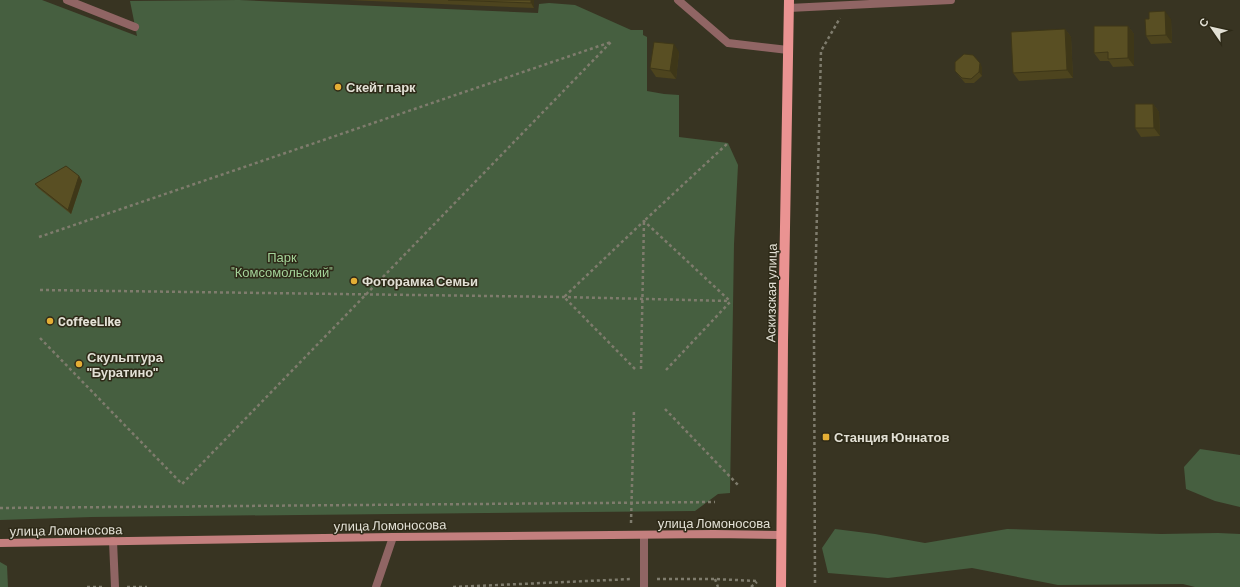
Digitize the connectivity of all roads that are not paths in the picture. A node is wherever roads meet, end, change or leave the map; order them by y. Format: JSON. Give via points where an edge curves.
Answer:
{"nodes":[{"id":1,"x":67,"y":0,"type":"edge"},
{"id":2,"x":678,"y":0,"type":"edge"},
{"id":3,"x":951,"y":0,"type":"edge"},
{"id":4,"x":789,"y":4,"type":"edge"},
{"id":5,"x":135,"y":27,"type":"dead end"},
{"id":6,"x":788,"y":50,"type":"junction"},
{"id":7,"x":644,"y":535,"type":"junction"},
{"id":8,"x":781,"y":535,"type":"junction"},
{"id":9,"x":393,"y":537,"type":"junction"},
{"id":10,"x":112,"y":541,"type":"junction"},
{"id":11,"x":0,"y":543,"type":"edge"},
{"id":12,"x":644,"y":583,"type":"edge"},
{"id":13,"x":115,"y":587,"type":"edge"},
{"id":14,"x":376,"y":587,"type":"edge"},
{"id":15,"x":781,"y":587,"type":"edge"}],
"edges":[{"from":1,"to":5,"type":"street"},
{"from":2,"to":6,"type":"street","via":[[728,43]]},
{"from":3,"to":4,"type":"street"},
{"from":4,"to":6,"type":"main road","name":"Аскизская улица"},
{"from":6,"to":8,"type":"main road","name":"Аскизская улица"},
{"from":7,"to":8,"type":"street","name":"улица Ломоносова"},
{"from":7,"to":9,"type":"street","name":"улица Ломоносова"},
{"from":7,"to":12,"type":"street"},
{"from":8,"to":15,"type":"main road","name":"Аскизская улица"},
{"from":9,"to":10,"type":"street","name":"улица Ломоносова"},
{"from":9,"to":14,"type":"street"},
{"from":10,"to":11,"type":"street","name":"улица Ломоносова"},
{"from":10,"to":13,"type":"street"}]}
